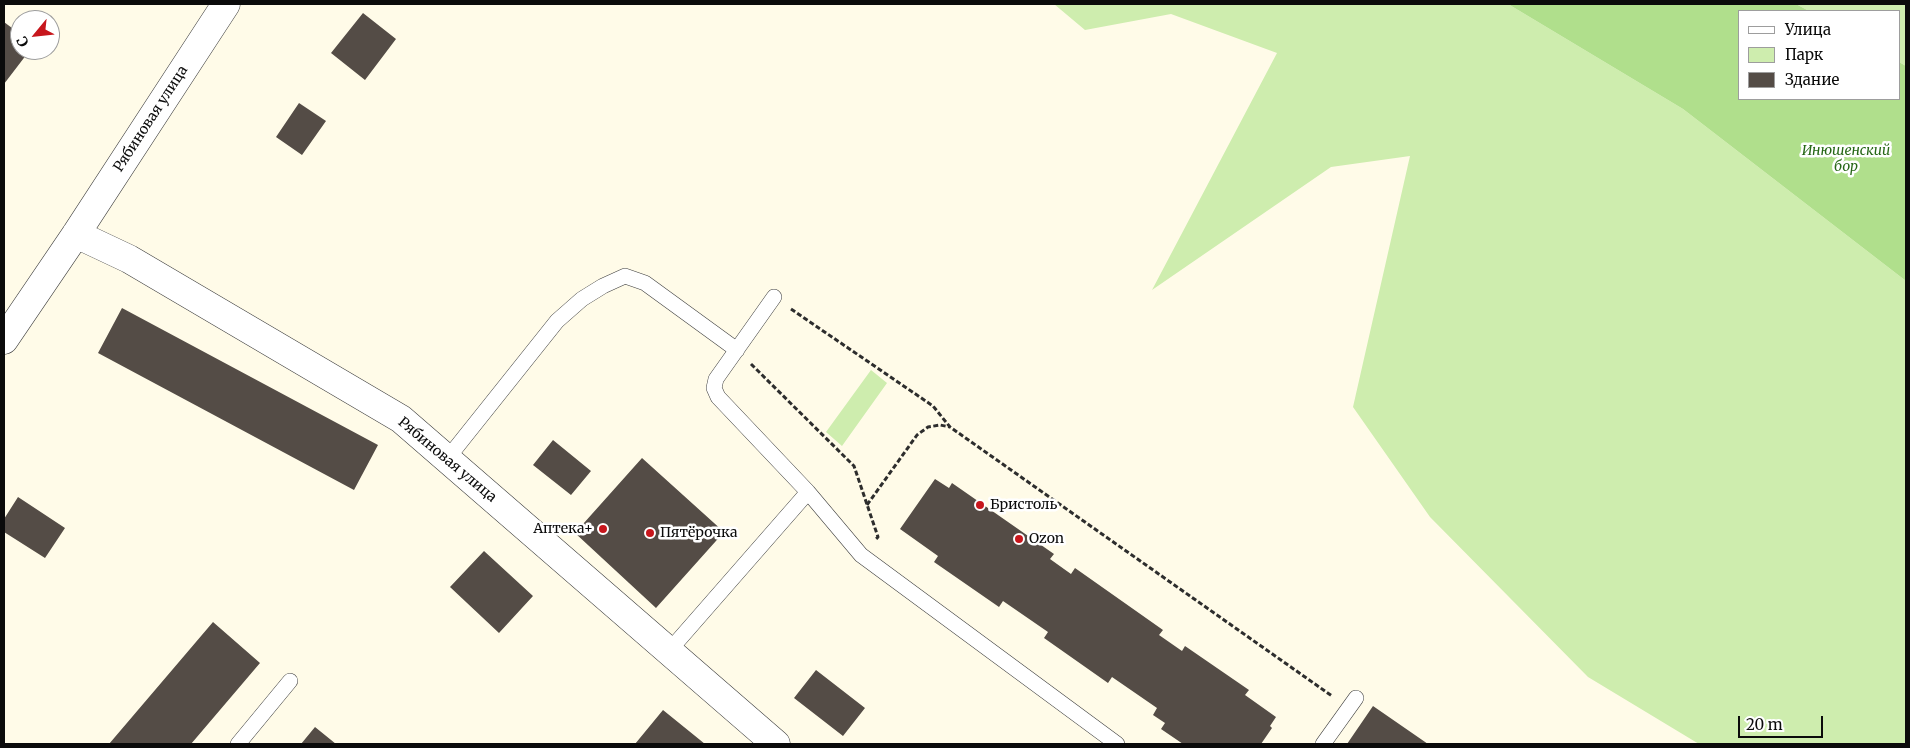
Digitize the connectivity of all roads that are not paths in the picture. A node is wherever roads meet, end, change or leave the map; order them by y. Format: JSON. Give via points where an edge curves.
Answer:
{"nodes":[{"id":1,"x":226,"y":4,"type":"edge"},
{"id":2,"x":76,"y":234,"type":"junction"},
{"id":3,"x":774,"y":297,"type":"dead end"},
{"id":4,"x":4,"y":340,"type":"edge"},
{"id":5,"x":737,"y":350,"type":"junction"},
{"id":6,"x":447,"y":459,"type":"junction"},
{"id":7,"x":808,"y":492,"type":"junction"},
{"id":8,"x":669,"y":651,"type":"junction"},
{"id":9,"x":290,"y":681,"type":"dead end"},
{"id":10,"x":1353,"y":703,"type":"road end"},
{"id":11,"x":238,"y":744,"type":"edge"},
{"id":12,"x":776,"y":744,"type":"edge"},
{"id":13,"x":1116,"y":744,"type":"edge"},
{"id":14,"x":1323,"y":744,"type":"edge"}],
"edges":[{"from":1,"to":2,"type":"street","name":"Рябиновая улица"},
{"from":2,"to":4,"type":"street","name":"Рябиновая улица"},
{"from":2,"to":6,"type":"street","name":"Рябиновая улица","via":[[129,259],[401,419]]},
{"from":3,"to":5,"type":"lane"},
{"from":5,"to":6,"type":"lane","via":[[645,283],[625,276],[582,299],[557,321]]},
{"from":5,"to":7,"type":"lane","via":[[716,379],[714,388],[718,396]]},
{"from":6,"to":8,"type":"street","name":"Рябиновая улица"},
{"from":7,"to":8,"type":"lane"},
{"from":7,"to":13,"type":"lane","via":[[861,555]]},
{"from":8,"to":12,"type":"street","name":"Рябиновая улица"},
{"from":9,"to":11,"type":"lane"},
{"from":10,"to":14,"type":"lane"}]}
